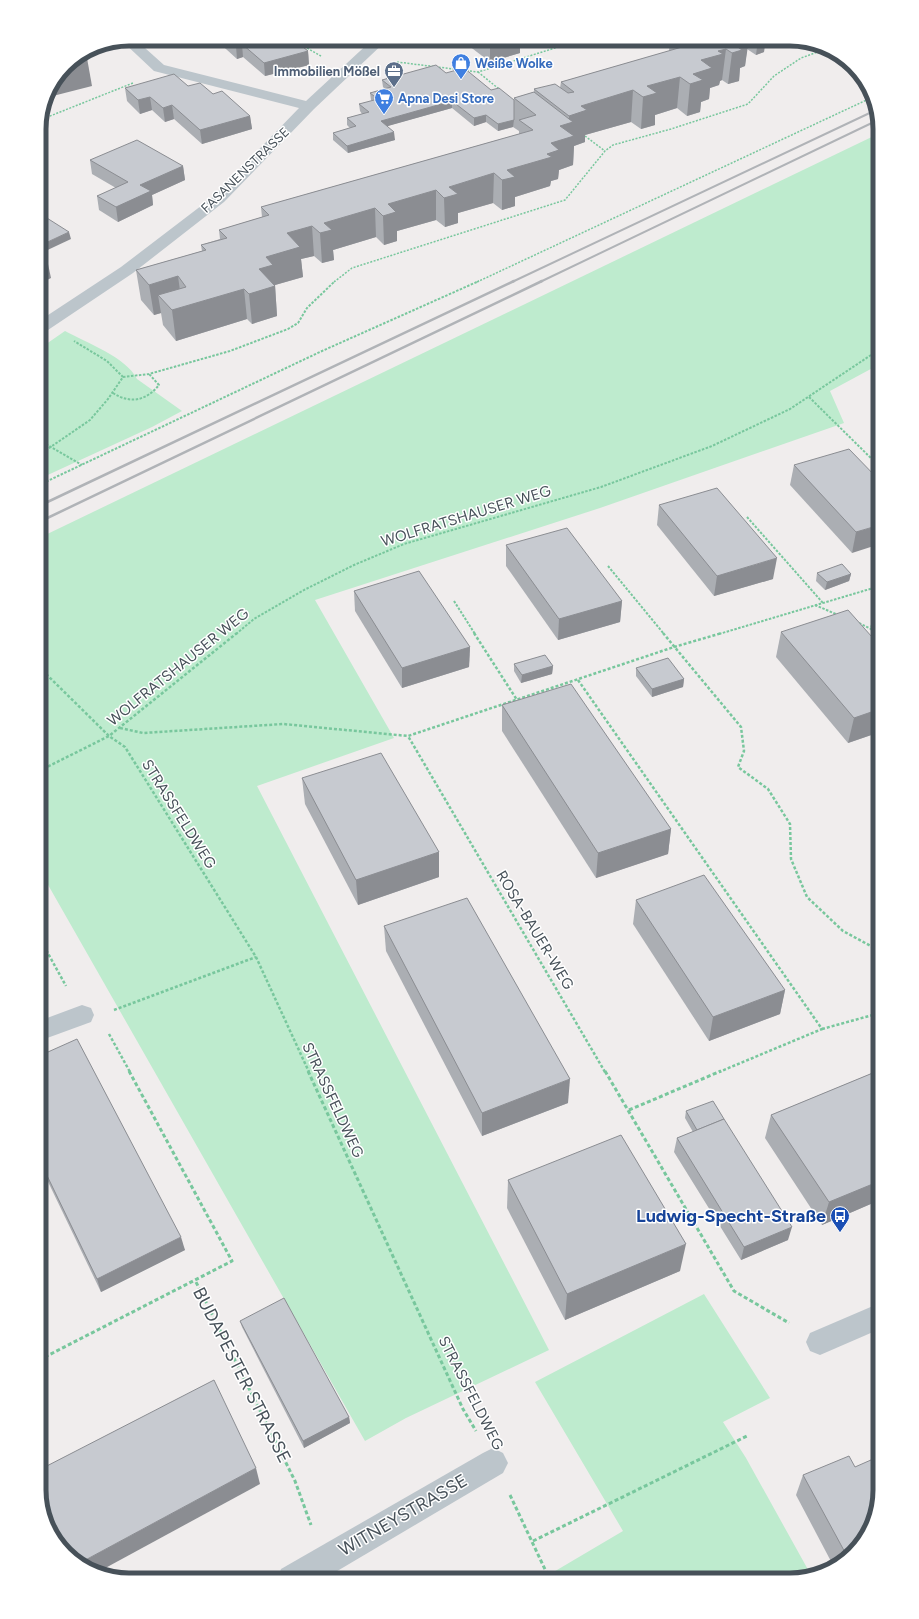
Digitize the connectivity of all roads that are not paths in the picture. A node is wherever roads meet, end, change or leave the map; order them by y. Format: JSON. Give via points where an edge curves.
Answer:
{"nodes":[{"id":1,"x":135,"y":46,"type":"edge"},
{"id":2,"x":373,"y":46,"type":"edge"},
{"id":3,"x":309,"y":106,"type":"junction"},
{"id":4,"x":46,"y":324,"type":"edge"},
{"id":5,"x":90,"y":1015,"type":"road end"},
{"id":6,"x":46,"y":1029,"type":"edge"},
{"id":7,"x":873,"y":1319,"type":"edge"},
{"id":8,"x":820,"y":1342,"type":"road end"},
{"id":9,"x":493,"y":1463,"type":"road end"},
{"id":10,"x":304,"y":1573,"type":"edge"}],
"edges":[{"from":1,"to":3,"type":"street","via":[[159,68]]},
{"from":2,"to":3,"type":"street","name":"FASANENSTRASSE"},
{"from":3,"to":4,"type":"street","name":"FASANENSTRASSE","via":[[219,199],[127,270]]},
{"from":5,"to":6,"type":"street"},
{"from":7,"to":8,"type":"street"},
{"from":9,"to":10,"type":"street","name":"WITNEYSTRASSE"}]}
